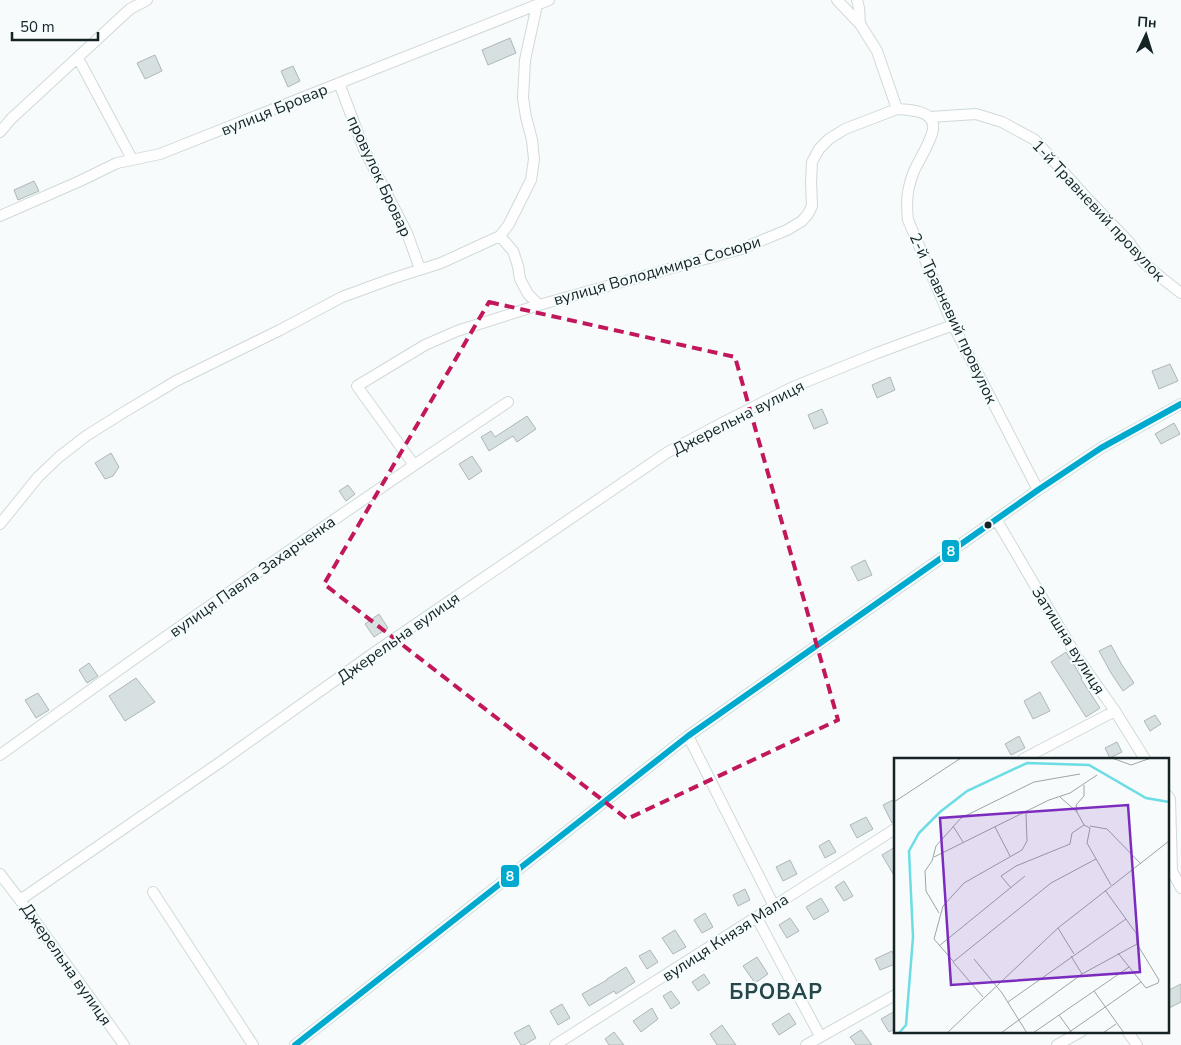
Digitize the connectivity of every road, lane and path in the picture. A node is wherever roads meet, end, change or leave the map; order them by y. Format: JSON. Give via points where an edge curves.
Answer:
{"nodes":[{"id":1,"x":147,"y":0,"type":"edge"},
{"id":2,"x":549,"y":0,"type":"edge"},
{"id":3,"x":837,"y":0,"type":"edge"},
{"id":4,"x":857,"y":0,"type":"edge"},
{"id":5,"x":537,"y":5,"type":"junction"},
{"id":6,"x":860,"y":24,"type":"junction"},
{"id":7,"x":78,"y":58,"type":"junction"},
{"id":8,"x":339,"y":83,"type":"junction"},
{"id":9,"x":897,"y":109,"type":"junction"},
{"id":10,"x":930,"y":117,"type":"junction"},
{"id":11,"x":0,"y":132,"type":"edge"},
{"id":12,"x":132,"y":159,"type":"junction"},
{"id":13,"x":0,"y":216,"type":"edge"},
{"id":14,"x":500,"y":236,"type":"junction"},
{"id":15,"x":420,"y":269,"type":"junction"},
{"id":16,"x":1181,"y":292,"type":"edge"},
{"id":17,"x":539,"y":305,"type":"junction"},
{"id":18,"x":953,"y":325,"type":"junction"},
{"id":19,"x":508,"y":402,"type":"dead end"},
{"id":20,"x":1181,"y":404,"type":"edge"},
{"id":21,"x":414,"y":465,"type":"junction"},
{"id":22,"x":1038,"y":490,"type":"junction"},
{"id":23,"x":996,"y":519,"type":"junction"},
{"id":24,"x":0,"y":524,"type":"edge"},
{"id":25,"x":1115,"y":710,"type":"junction"},
{"id":26,"x":688,"y":736,"type":"junction"},
{"id":27,"x":0,"y":755,"type":"edge"},
{"id":28,"x":1025,"y":758,"type":"edge"},
{"id":29,"x":1144,"y":758,"type":"edge"},
{"id":30,"x":1168,"y":796,"type":"edge"},
{"id":31,"x":894,"y":830,"type":"edge"},
{"id":32,"x":1170,"y":873,"type":"edge"},
{"id":33,"x":0,"y":874,"type":"edge"},
{"id":34,"x":1181,"y":888,"type":"edge"},
{"id":35,"x":153,"y":892,"type":"dead end"},
{"id":36,"x":20,"y":900,"type":"junction"},
{"id":37,"x":774,"y":906,"type":"junction"},
{"id":38,"x":756,"y":918,"type":"junction"},
{"id":39,"x":894,"y":996,"type":"edge"},
{"id":40,"x":1080,"y":1032,"type":"edge"},
{"id":41,"x":1128,"y":1032,"type":"edge"},
{"id":42,"x":820,"y":1036,"type":"junction"},
{"id":43,"x":124,"y":1045,"type":"edge"},
{"id":44,"x":253,"y":1045,"type":"edge"},
{"id":45,"x":295,"y":1045,"type":"edge"},
{"id":46,"x":555,"y":1045,"type":"edge"},
{"id":47,"x":806,"y":1045,"type":"edge"},
{"id":48,"x":1057,"y":1045,"type":"edge"},
{"id":49,"x":1137,"y":1045,"type":"edge"}],
"edges":[{"from":1,"to":7,"type":"street","via":[[130,9]]},
{"from":2,"to":5,"type":"street","name":"вулиця Бровар"},
{"from":3,"to":6,"type":"street"},
{"from":4,"to":6,"type":"street"},
{"from":5,"to":8,"type":"street","name":"вулиця Бровар"},
{"from":5,"to":14,"type":"street","via":[[525,60],[523,98],[534,159],[531,180]]},
{"from":6,"to":9,"type":"street","via":[[877,51]]},
{"from":7,"to":11,"type":"street"},
{"from":7,"to":12,"type":"street"},
{"from":8,"to":12,"type":"street","name":"вулиця Бровар","via":[[160,154]]},
{"from":8,"to":15,"type":"street","name":"провулок Бровар","via":[[364,149],[407,233]]},
{"from":9,"to":10,"type":"street","via":[[917,111]]},
{"from":9,"to":17,"type":"street","name":"вулиця Володимира Сосюри","via":[[845,129],[819,149],[812,162],[812,206],[802,221],[787,230],[740,249]]},
{"from":10,"to":16,"type":"street","name":"1-й Травневий провулок","via":[[976,114],[1002,122],[1035,140],[1129,242],[1143,262]]},
{"from":10,"to":18,"type":"street","name":"2-й Травневий провулок","via":[[934,125],[932,137],[914,173],[906,203],[908,220]]},
{"from":12,"to":13,"type":"street","name":"вулиця Бровар"},
{"from":14,"to":15,"type":"street"},
{"from":14,"to":17,"type":"street","via":[[513,251],[520,279],[528,294]]},
{"from":15,"to":24,"type":"street","via":[[342,297],[176,381],[121,414],[59,457],[38,477]]},
{"from":17,"to":21,"type":"street","name":"вулиця Володимира Сосюри","via":[[457,331],[425,345],[357,386]]},
{"from":18,"to":22,"type":"street","name":"2-й Травневий провулок"},
{"from":18,"to":36,"type":"street","name":"Джерельна вулиця","via":[[793,388],[668,452]]},
{"from":19,"to":21,"type":"street","name":"вулиця Павла Захарченка"},
{"from":20,"to":22,"type":"street","via":[[1101,448]]},
{"from":21,"to":27,"type":"street","name":"вулиця Павла Захарченка"},
{"from":22,"to":23,"type":"street"},
{"from":23,"to":25,"type":"street","name":"Затишна вулиця","via":[[1077,657]]},
{"from":23,"to":26,"type":"street"},
{"from":25,"to":28,"type":"street"},
{"from":25,"to":29,"type":"street","name":"Затишна вулиця"},
{"from":26,"to":37,"type":"street"},
{"from":26,"to":45,"type":"street"},
{"from":30,"to":32,"type":"street"},
{"from":31,"to":37,"type":"street","name":"вулиця Князя Мала"},
{"from":32,"to":34,"type":"street"},
{"from":33,"to":36,"type":"street"},
{"from":35,"to":44,"type":"street"},
{"from":36,"to":43,"type":"street","name":"Джерельна вулиця"},
{"from":37,"to":38,"type":"street","name":"вулиця Князя Мала"},
{"from":38,"to":42,"type":"street"},
{"from":38,"to":46,"type":"street","name":"вулиця Князя Мала"},
{"from":39,"to":42,"type":"street"},
{"from":40,"to":48,"type":"street"},
{"from":41,"to":49,"type":"street"},
{"from":42,"to":47,"type":"street"}]}
